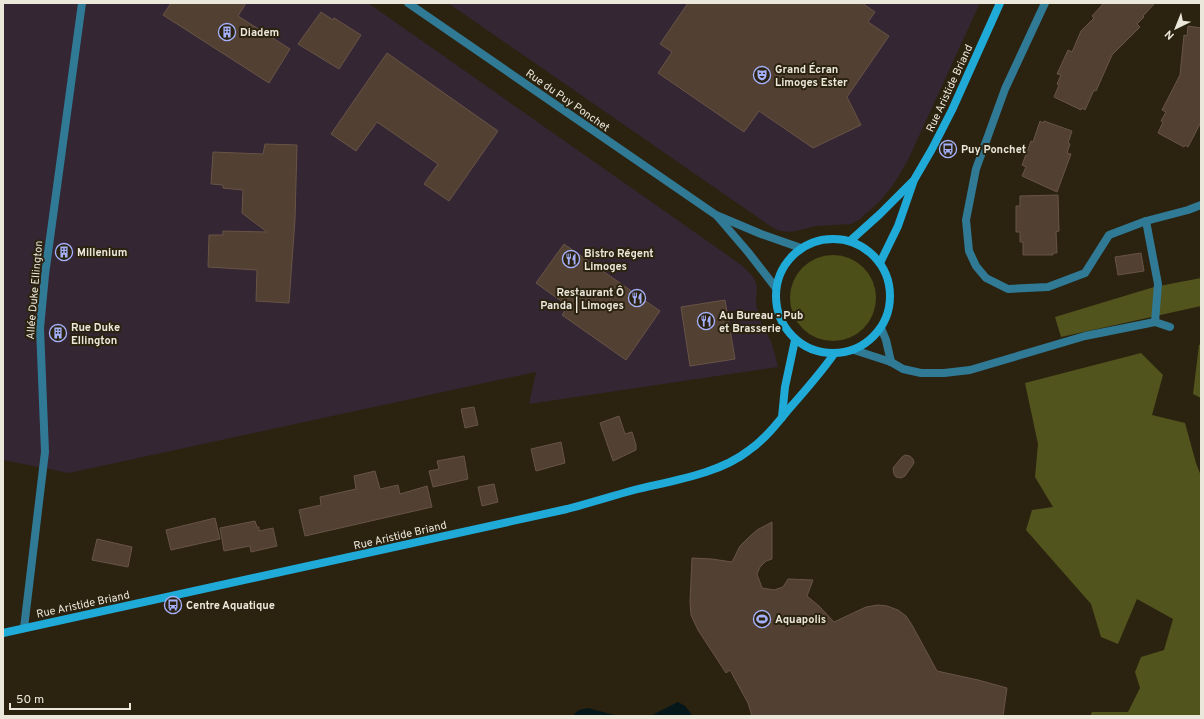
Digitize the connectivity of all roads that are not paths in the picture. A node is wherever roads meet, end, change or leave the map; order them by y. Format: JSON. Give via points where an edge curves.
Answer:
{"nodes":[{"id":1,"x":82,"y":3,"type":"edge"},
{"id":2,"x":408,"y":3,"type":"edge"},
{"id":3,"x":1000,"y":3,"type":"edge"},
{"id":4,"x":1045,"y":3,"type":"edge"},
{"id":5,"x":914,"y":180,"type":"junction"},
{"id":6,"x":1201,"y":205,"type":"edge"},
{"id":7,"x":716,"y":215,"type":"junction"},
{"id":8,"x":1146,"y":220,"type":"junction"},
{"id":9,"x":850,"y":241,"type":"junction"},
{"id":10,"x":801,"y":248,"type":"junction"},
{"id":11,"x":880,"y":263,"type":"junction"},
{"id":12,"x":776,"y":288,"type":"junction"},
{"id":13,"x":1155,"y":322,"type":"junction"},
{"id":14,"x":1170,"y":327,"type":"dead end"},
{"id":15,"x":881,"y":328,"type":"junction"},
{"id":16,"x":795,"y":340,"type":"junction"},
{"id":17,"x":854,"y":350,"type":"junction"},
{"id":18,"x":834,"y":354,"type":"junction"},
{"id":19,"x":891,"y":362,"type":"junction"},
{"id":20,"x":782,"y":417,"type":"junction"},
{"id":21,"x":24,"y":628,"type":"junction"},
{"id":22,"x":3,"y":633,"type":"edge"}],
"edges":[{"from":1,"to":21,"type":"street","name":"Allée Duke Ellington","via":[[40,321],[45,452]]},
{"from":2,"to":7,"type":"street","name":"Rue du Puy Ponchet"},
{"from":3,"to":5,"type":"street","name":"Rue Aristide Briand","via":[[952,110]]},
{"from":4,"to":8,"type":"street","via":[[1006,89],[976,169],[966,220],[969,251],[976,266],[986,278],[1008,289],[1048,288],[1085,273],[1109,236]]},
{"from":5,"to":9,"type":"street","name":"Rue Aristide Briand"},
{"from":5,"to":11,"type":"street","name":"Rue Aristide Briand","via":[[898,226]]},
{"from":6,"to":8,"type":"street"},
{"from":7,"to":10,"type":"street","name":"Rue du Puy Ponchet"},
{"from":7,"to":12,"type":"street","name":"Rue du Puy Ponchet"},
{"from":8,"to":13,"type":"street","via":[[1158,284]]},
{"from":9,"to":10,"type":"street","via":[[833,238],[816,241]]},
{"from":9,"to":11,"type":"street","via":[[867,250]]},
{"from":10,"to":12,"type":"street","via":[[780,272]]},
{"from":11,"to":15,"type":"street","via":[[887,278],[890,295],[888,312]]},
{"from":12,"to":16,"type":"street","via":[[776,307],[783,325]]},
{"from":13,"to":14,"type":"street"},
{"from":13,"to":19,"type":"street","via":[[1085,336],[970,370],[921,373],[903,369]]},
{"from":15,"to":17,"type":"street","via":[[870,341]]},
{"from":15,"to":19,"type":"street"},
{"from":16,"to":18,"type":"street","via":[[814,350]]},
{"from":16,"to":20,"type":"street","via":[[785,387]]},
{"from":17,"to":18,"type":"street"},
{"from":17,"to":19,"type":"street"},
{"from":18,"to":20,"type":"street","name":"Rue Aristide Briand"},
{"from":20,"to":21,"type":"street","name":"Rue Aristide Briand","via":[[767,436],[748,452],[717,468],[684,478],[562,511]]},
{"from":21,"to":22,"type":"street","name":"Rue Aristide Briand"}]}
